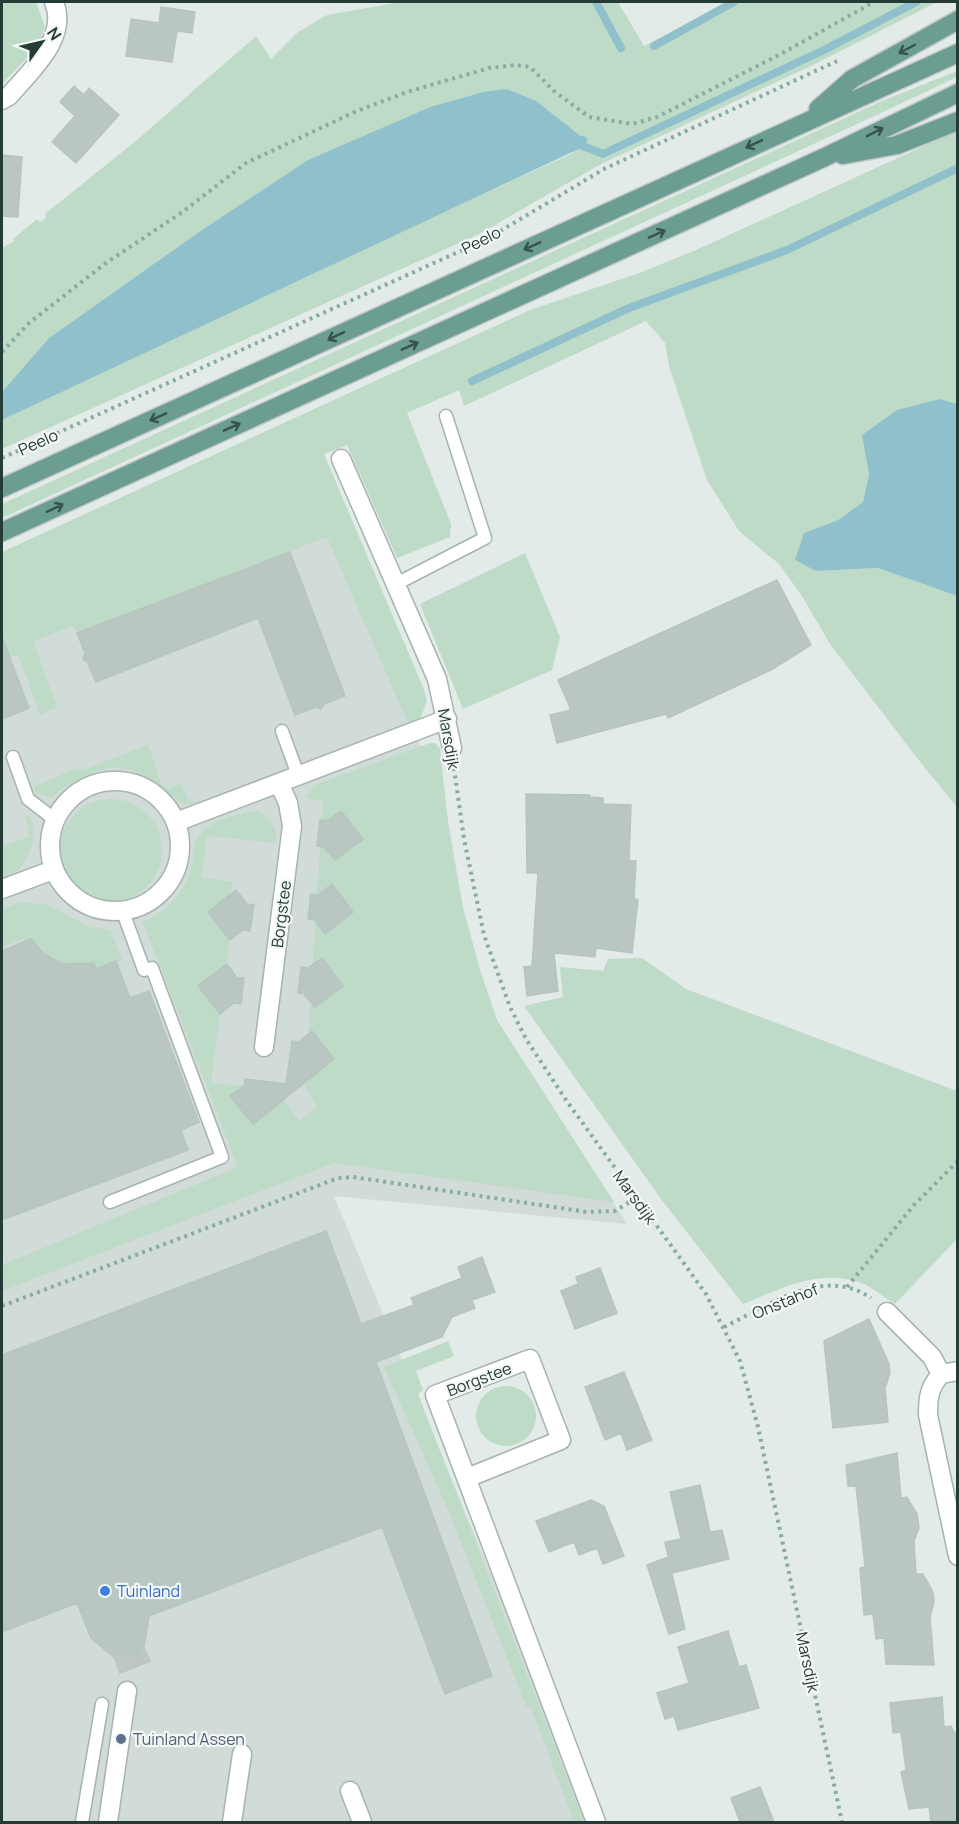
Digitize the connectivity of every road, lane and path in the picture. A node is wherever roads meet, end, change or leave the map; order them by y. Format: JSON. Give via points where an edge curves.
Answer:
{"nodes":[{"id":1,"x":54,"y":2,"type":"edge"},
{"id":2,"x":874,"y":2,"type":"edge"},
{"id":3,"x":957,"y":20,"type":"edge"},
{"id":4,"x":957,"y":53,"type":"edge"},
{"id":5,"x":838,"y":60,"type":"dead end"},
{"id":6,"x":957,"y":93,"type":"edge"},
{"id":7,"x":2,"y":100,"type":"edge"},
{"id":8,"x":807,"y":119,"type":"junction"},
{"id":9,"x":957,"y":121,"type":"edge"},
{"id":10,"x":823,"y":159,"type":"junction"},
{"id":11,"x":2,"y":352,"type":"edge"},
{"id":12,"x":446,"y":416,"type":"dead end"},
{"id":13,"x":2,"y":458,"type":"edge"},
{"id":14,"x":341,"y":459,"type":"dead end"},
{"id":15,"x":2,"y":488,"type":"edge"},
{"id":16,"x":2,"y":532,"type":"edge"},
{"id":17,"x":396,"y":584,"type":"junction"},
{"id":18,"x":447,"y":719,"type":"junction"},
{"id":19,"x":282,"y":731,"type":"dead end"},
{"id":20,"x":452,"y":748,"type":"joint"},
{"id":21,"x":13,"y":757,"type":"dead end"},
{"id":22,"x":298,"y":775,"type":"junction"},
{"id":23,"x":279,"y":783,"type":"junction"},
{"id":24,"x":54,"y":819,"type":"junction"},
{"id":25,"x":176,"y":822,"type":"junction"},
{"id":26,"x":53,"y":870,"type":"junction"},
{"id":27,"x":2,"y":890,"type":"edge"},
{"id":28,"x":123,"y":912,"type":"junction"},
{"id":29,"x":264,"y":1047,"type":"dead end"},
{"id":30,"x":957,"y":1161,"type":"edge"},
{"id":31,"x":636,"y":1198,"type":"junction"},
{"id":32,"x":110,"y":1202,"type":"dead end"},
{"id":33,"x":2,"y":1306,"type":"edge"},
{"id":34,"x":887,"y":1312,"type":"dead end"},
{"id":35,"x":724,"y":1327,"type":"junction"},
{"id":36,"x":949,"y":1373,"type":"edge"},
{"id":37,"x":466,"y":1478,"type":"junction"},
{"id":38,"x":957,"y":1556,"type":"edge"},
{"id":39,"x":126,"y":1691,"type":"dead end"},
{"id":40,"x":102,"y":1704,"type":"dead end"},
{"id":41,"x":242,"y":1754,"type":"dead end"},
{"id":42,"x":350,"y":1791,"type":"dead end"},
{"id":43,"x":82,"y":1822,"type":"edge"},
{"id":44,"x":108,"y":1822,"type":"edge"},
{"id":45,"x":232,"y":1822,"type":"edge"},
{"id":46,"x":362,"y":1822,"type":"edge"},
{"id":47,"x":596,"y":1822,"type":"edge"},
{"id":48,"x":842,"y":1822,"type":"edge"}],
"edges":[{"from":1,"to":7,"type":"street","via":[[58,10],[55,35],[43,55]]},
{"from":2,"to":11,"type":"path","via":[[657,117],[632,124],[589,117],[530,67],[516,65],[489,68],[357,111],[246,163],[89,276],[29,323]]},
{"from":3,"to":8,"type":"main road","one_way":true,"via":[[852,79]]},
{"from":4,"to":8,"type":"main road","name":"Peelo"},
{"from":5,"to":13,"type":"path","name":"Peelo","via":[[604,169],[487,239]]},
{"from":10,"to":6,"type":"main road","one_way":true},
{"from":8,"to":15,"type":"main road","name":"Peelo","one_way":true},
{"from":9,"to":10,"type":"main road","via":[[897,145]]},
{"from":16,"to":10,"type":"main road","one_way":true},
{"from":12,"to":17,"type":"lane","via":[[485,538]]},
{"from":14,"to":17,"type":"street","name":"Marsdijk"},
{"from":17,"to":18,"type":"street","name":"Marsdijk","via":[[437,679]]},
{"from":18,"to":20,"type":"street","name":"Marsdijk"},
{"from":18,"to":22,"type":"street"},
{"from":19,"to":22,"type":"lane"},
{"from":20,"to":31,"type":"path","name":"Marsdijk","via":[[464,839],[484,935],[510,1007],[526,1039]]},
{"from":21,"to":24,"type":"lane","via":[[28,799]]},
{"from":22,"to":23,"type":"street"},
{"from":23,"to":25,"type":"street"},
{"from":23,"to":29,"type":"street","name":"Borgstee","via":[[292,826]]},
{"from":24,"to":25,"type":"street","via":[[67,801],[84,788],[105,781],[127,782],[148,789],[165,803]]},
{"from":24,"to":26,"type":"street","via":[[49,844]]},
{"from":25,"to":28,"type":"street","via":[[181,845],[177,869],[165,890],[146,904]]},
{"from":26,"to":27,"type":"street"},
{"from":26,"to":28,"type":"street","via":[[68,892],[89,908]]},
{"from":28,"to":32,"type":"lane","via":[[144,970],[152,968],[222,1157]]},
{"from":30,"to":35,"type":"path","name":"Onstahof","via":[[914,1205],[847,1287],[809,1288]]},
{"from":31,"to":33,"type":"path","via":[[615,1211],[587,1212],[353,1177],[338,1178]]},
{"from":31,"to":35,"type":"path","name":"Marsdijk","via":[[706,1294]]},
{"from":34,"to":36,"type":"street"},
{"from":35,"to":48,"type":"path","name":"Marsdijk","via":[[740,1360],[758,1427]]},
{"from":36,"to":38,"type":"street","via":[[932,1384],[928,1415]]},
{"from":37,"to":37,"type":"street","name":"Borgstee","via":[[435,1395],[531,1359],[561,1440]]},
{"from":37,"to":47,"type":"street","name":"Borgstee"},
{"from":39,"to":44,"type":"street"},
{"from":40,"to":43,"type":"lane"},
{"from":41,"to":45,"type":"street"},
{"from":42,"to":46,"type":"street"}]}
